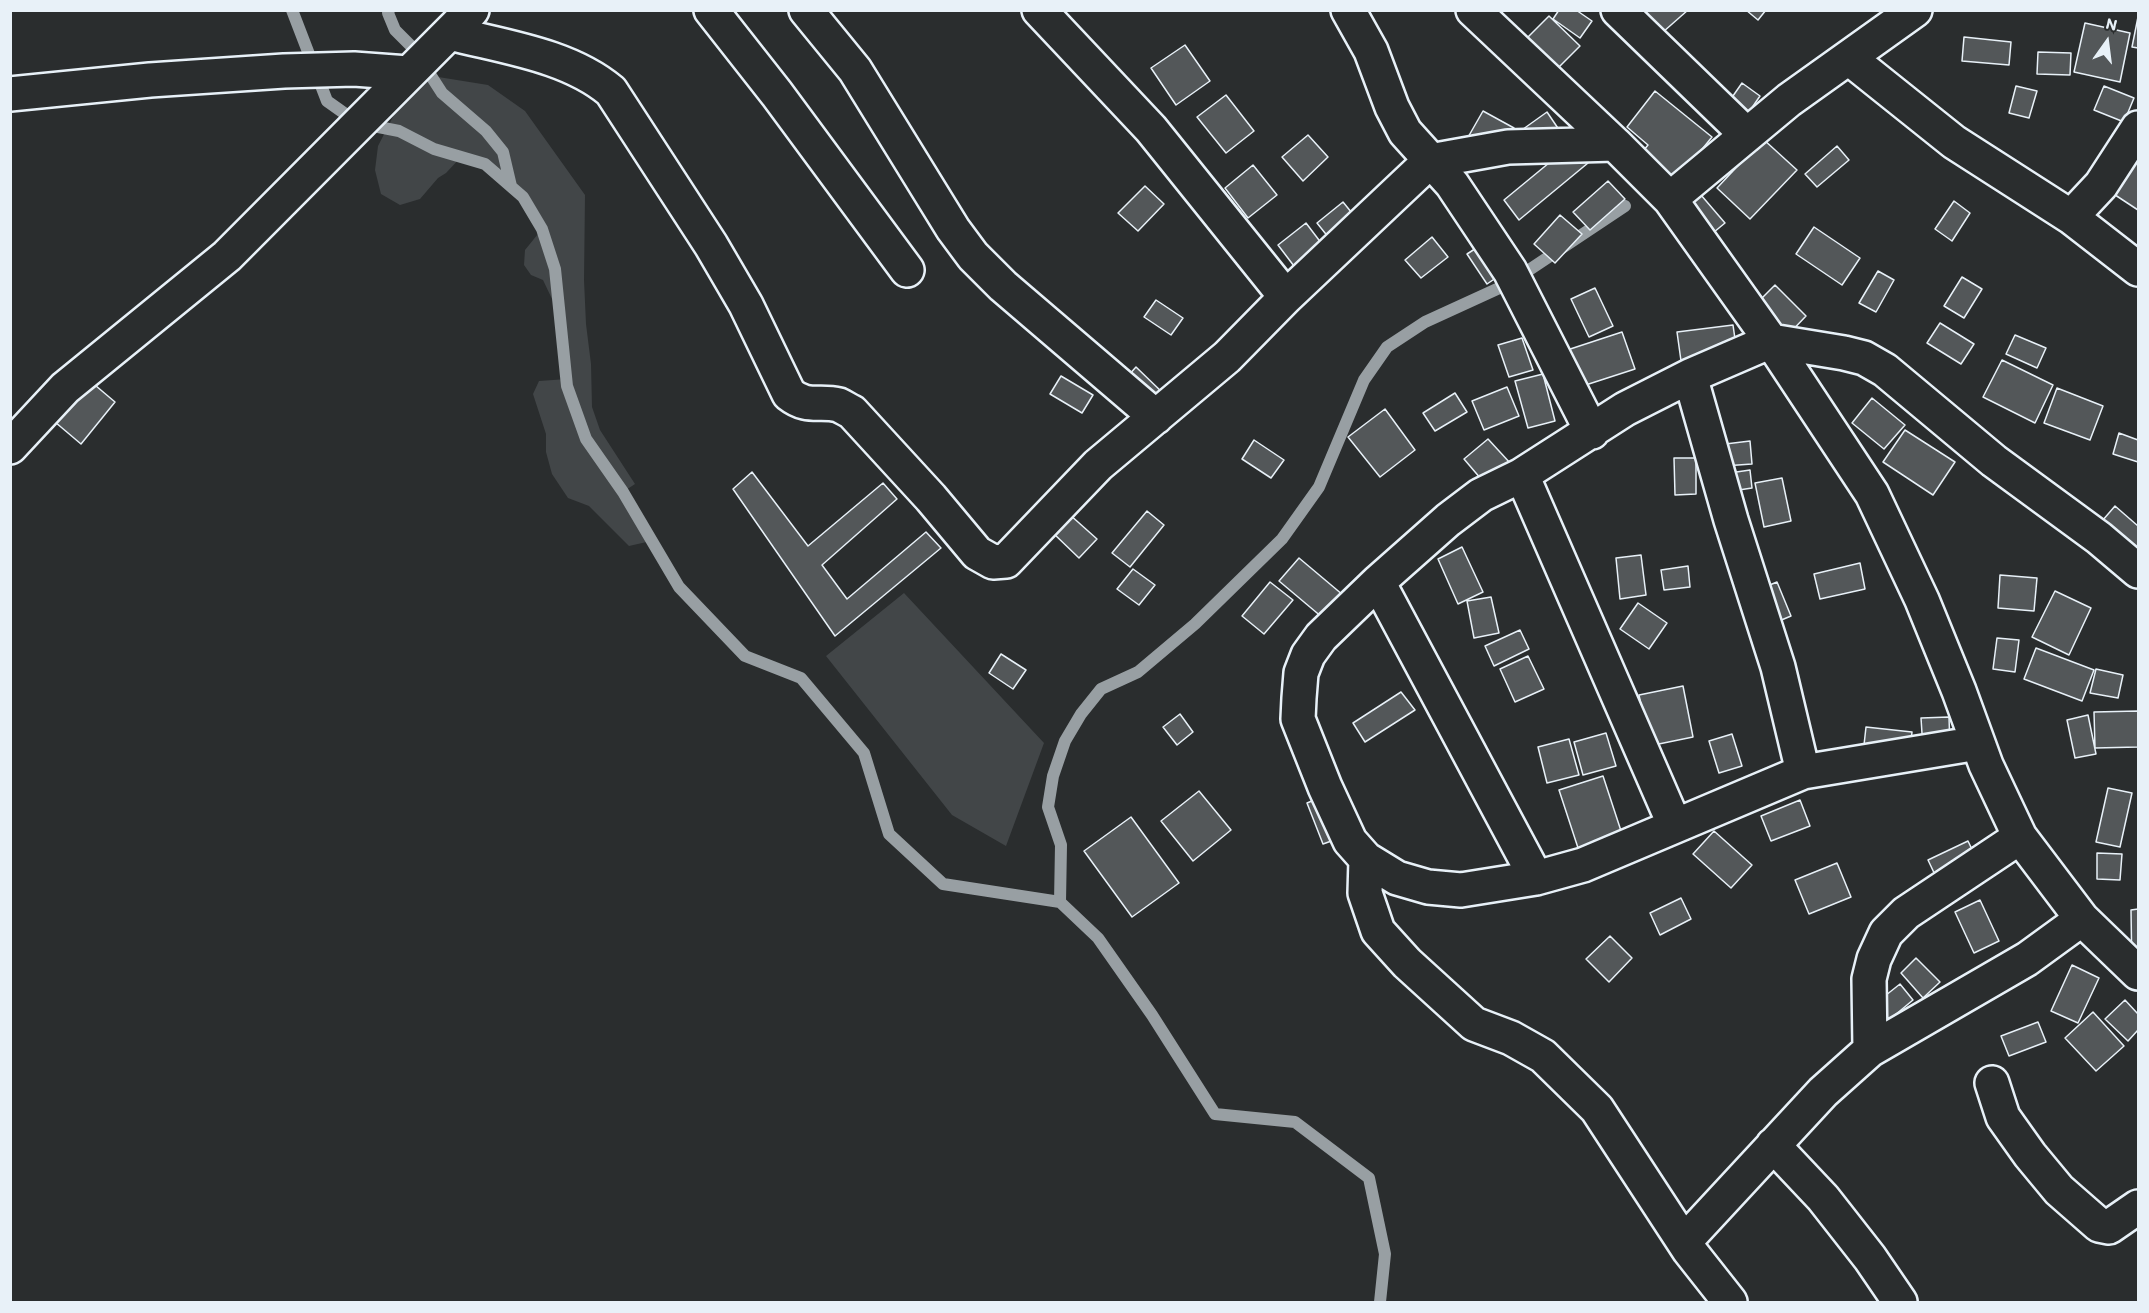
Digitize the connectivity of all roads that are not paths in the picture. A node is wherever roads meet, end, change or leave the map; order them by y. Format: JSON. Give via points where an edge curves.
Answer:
{"nodes":[{"id":1,"x":711,"y":10,"type":"edge"},
{"id":2,"x":806,"y":10,"type":"edge"},
{"id":3,"x":1039,"y":10,"type":"edge"},
{"id":4,"x":1348,"y":10,"type":"edge"},
{"id":5,"x":1473,"y":10,"type":"edge"},
{"id":6,"x":1618,"y":10,"type":"edge"},
{"id":7,"x":1915,"y":10,"type":"edge"},
{"id":8,"x":461,"y":22,"type":"edge"},
{"id":9,"x":1849,"y":58,"type":"junction"},
{"id":10,"x":408,"y":73,"type":"junction"},
{"id":11,"x":10,"y":94,"type":"edge"},
{"id":12,"x":2139,"y":128,"type":"edge"},
{"id":13,"x":1747,"y":135,"type":"junction"},
{"id":14,"x":1615,"y":144,"type":"junction"},
{"id":15,"x":1430,"y":161,"type":"junction"},
{"id":16,"x":1670,"y":199,"type":"junction"},
{"id":17,"x":2071,"y":218,"type":"junction"},
{"id":18,"x":2139,"y":268,"type":"edge"},
{"id":19,"x":907,"y":270,"type":"dead end"},
{"id":20,"x":1286,"y":297,"type":"junction"},
{"id":21,"x":1771,"y":341,"type":"junction"},
{"id":22,"x":1690,"y":376,"type":"junction"},
{"id":23,"x":1156,"y":417,"type":"junction"},
{"id":24,"x":1592,"y":432,"type":"junction"},
{"id":25,"x":10,"y":447,"type":"edge"},
{"id":26,"x":1522,"y":475,"type":"junction"},
{"id":27,"x":2139,"y":571,"type":"edge"},
{"id":28,"x":1378,"y":582,"type":"junction"},
{"id":29,"x":1978,"y":743,"type":"junction"},
{"id":30,"x":1803,"y":772,"type":"junction"},
{"id":31,"x":1674,"y":826,"type":"junction"},
{"id":32,"x":2020,"y":837,"type":"junction"},
{"id":33,"x":1366,"y":859,"type":"junction"},
{"id":34,"x":1536,"y":878,"type":"junction"},
{"id":35,"x":2082,"y":919,"type":"junction"},
{"id":36,"x":2139,"y":973,"type":"edge"},
{"id":37,"x":1870,"y":1050,"type":"junction"},
{"id":38,"x":1992,"y":1083,"type":"dead end"},
{"id":39,"x":1773,"y":1145,"type":"junction"},
{"id":40,"x":2139,"y":1207,"type":"edge"},
{"id":41,"x":1684,"y":1242,"type":"junction"},
{"id":42,"x":1730,"y":1302,"type":"edge"},
{"id":43,"x":1900,"y":1302,"type":"edge"}],
"edges":[{"from":1,"to":19,"type":"street"},
{"from":2,"to":23,"type":"street","via":[[855,70],[973,256]]},
{"from":3,"to":20,"type":"street","via":[[1151,129]]},
{"from":4,"to":15,"type":"street","via":[[1371,51],[1405,132]]},
{"from":5,"to":14,"type":"street"},
{"from":6,"to":13,"type":"street"},
{"from":7,"to":9,"type":"street"},
{"from":8,"to":10,"type":"street"},
{"from":8,"to":23,"type":"street","via":[[595,77],[611,91],[711,245],[746,305],[789,394],[799,401],[840,406],[852,412],[986,560],[1006,561],[1098,465]]},
{"from":9,"to":13,"type":"street"},
{"from":9,"to":17,"type":"street","via":[[1954,141]]},
{"from":10,"to":11,"type":"street","via":[[354,69],[284,71]]},
{"from":10,"to":25,"type":"street","via":[[227,256],[65,388]]},
{"from":12,"to":17,"type":"street","via":[[2101,186]]},
{"from":13,"to":16,"type":"street"},
{"from":14,"to":15,"type":"street","via":[[1508,147]]},
{"from":14,"to":16,"type":"street"},
{"from":15,"to":20,"type":"street"},
{"from":15,"to":24,"type":"street","via":[[1452,184],[1510,271]]},
{"from":16,"to":21,"type":"street"},
{"from":17,"to":18,"type":"street"},
{"from":20,"to":23,"type":"street","via":[[1227,357]]},
{"from":21,"to":22,"type":"street"},
{"from":21,"to":27,"type":"street","via":[[1864,358],[1885,370],[1994,461]]},
{"from":21,"to":29,"type":"street","via":[[1872,494],[1922,600]]},
{"from":22,"to":24,"type":"street","via":[[1625,409]]},
{"from":22,"to":30,"type":"street","via":[[1778,667]]},
{"from":24,"to":26,"type":"street"},
{"from":26,"to":28,"type":"street","via":[[1481,495]]},
{"from":26,"to":31,"type":"street"},
{"from":28,"to":33,"type":"street","via":[[1321,637],[1308,655],[1301,673],[1298,719],[1350,841]]},
{"from":28,"to":34,"type":"street"},
{"from":29,"to":30,"type":"street"},
{"from":29,"to":32,"type":"street"},
{"from":30,"to":31,"type":"street"},
{"from":31,"to":34,"type":"street","via":[[1583,865]]},
{"from":32,"to":35,"type":"street"},
{"from":32,"to":37,"type":"street","via":[[1906,913],[1886,933],[1869,979]]},
{"from":33,"to":34,"type":"street","via":[[1397,878],[1428,887],[1461,890]]},
{"from":33,"to":41,"type":"street","via":[[1365,893],[1378,931],[1474,1024],[1543,1056],[1598,1109]]},
{"from":35,"to":36,"type":"street"},
{"from":35,"to":37,"type":"street","via":[[2027,959]]},
{"from":37,"to":39,"type":"street"},
{"from":38,"to":40,"type":"street","via":[[2003,1117],[2030,1155],[2059,1190],[2099,1225],[2109,1227]]},
{"from":39,"to":41,"type":"street"},
{"from":39,"to":43,"type":"street","via":[[1823,1198]]},
{"from":41,"to":42,"type":"street"}]}
